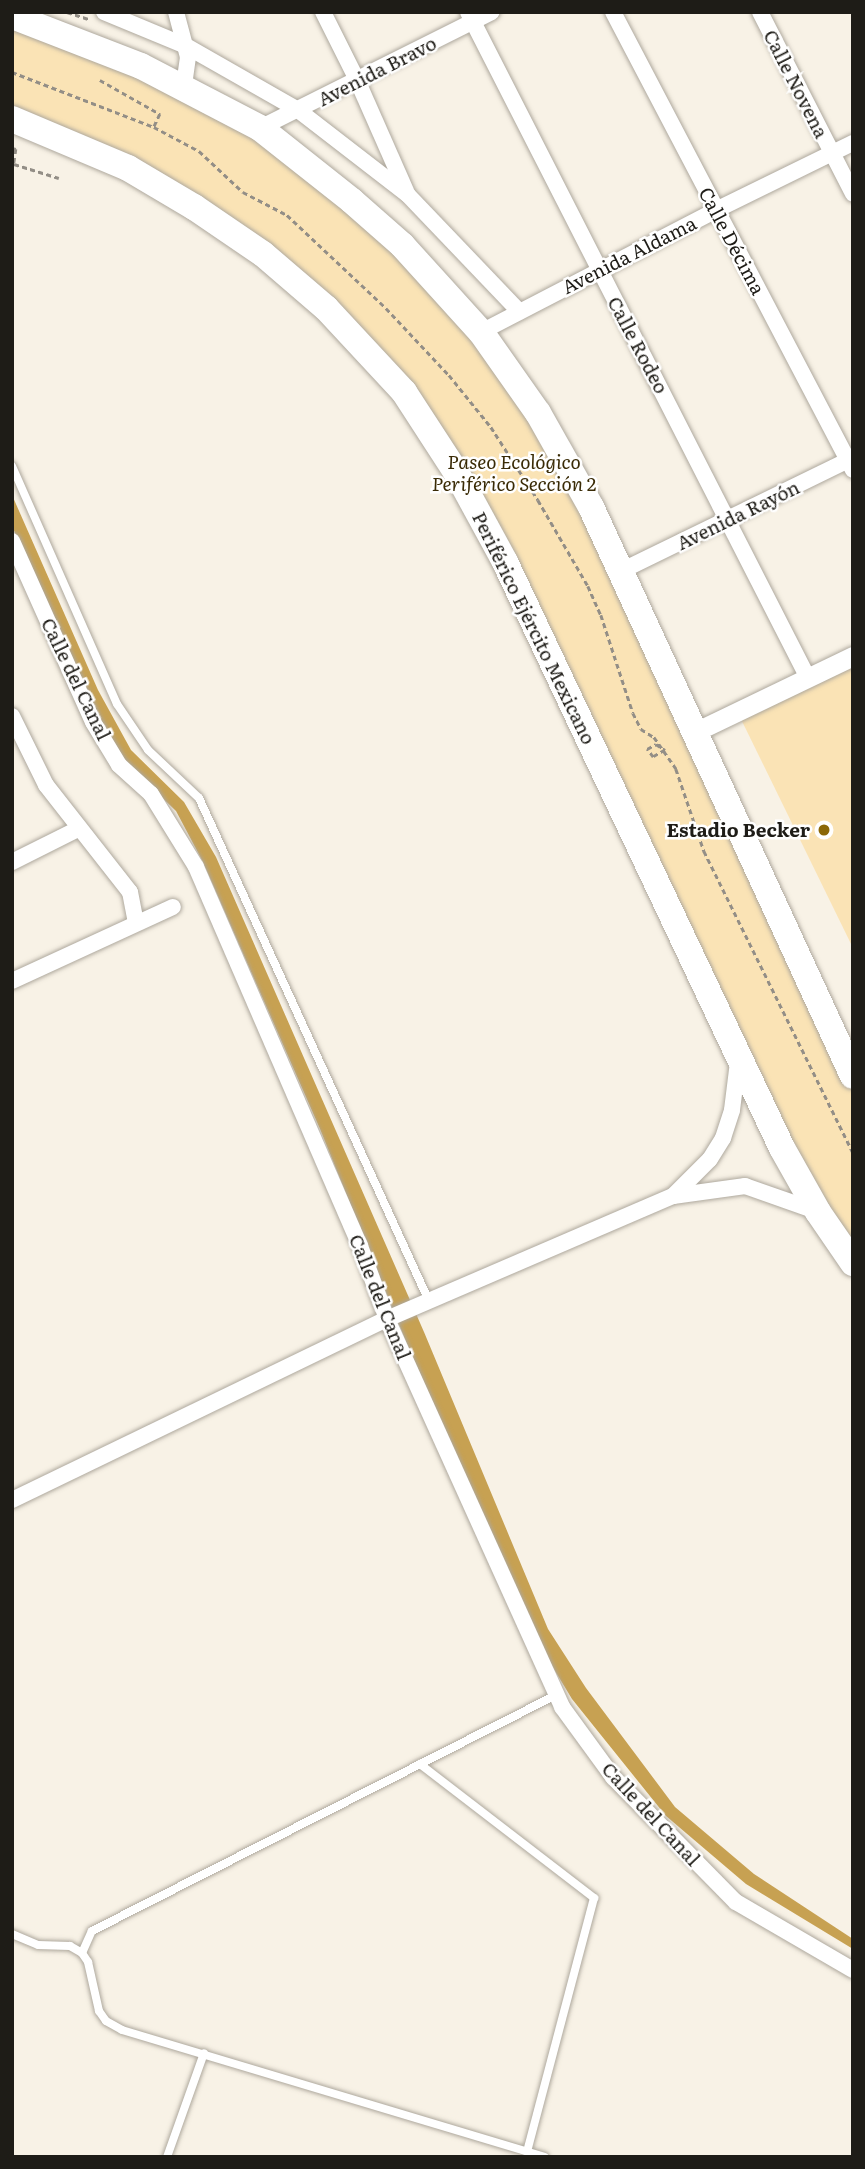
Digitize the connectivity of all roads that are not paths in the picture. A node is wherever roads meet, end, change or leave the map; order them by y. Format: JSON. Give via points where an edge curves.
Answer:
{"nodes":[{"id":1,"x":104,"y":12,"type":"edge"},
{"id":2,"x":176,"y":12,"type":"edge"},
{"id":3,"x":323,"y":12,"type":"edge"},
{"id":4,"x":492,"y":12,"type":"edge"},
{"id":5,"x":613,"y":12,"type":"edge"},
{"id":6,"x":760,"y":12,"type":"edge"},
{"id":7,"x":12,"y":16,"type":"edge"},
{"id":8,"x":471,"y":17,"type":"edge"},
{"id":9,"x":186,"y":46,"type":"junction"},
{"id":10,"x":358,"y":82,"type":"junction"},
{"id":11,"x":184,"y":87,"type":"junction"},
{"id":12,"x":298,"y":110,"type":"junction"},
{"id":13,"x":12,"y":119,"type":"edge"},
{"id":14,"x":260,"y":128,"type":"junction"},
{"id":15,"x":853,"y":143,"type":"edge"},
{"id":16,"x":831,"y":153,"type":"junction"},
{"id":17,"x":853,"y":194,"type":"edge"},
{"id":18,"x":408,"y":195,"type":"junction"},
{"id":19,"x":716,"y":210,"type":"junction"},
{"id":20,"x":599,"y":271,"type":"junction"},
{"id":21,"x":519,"y":312,"type":"junction"},
{"id":22,"x":481,"y":332,"type":"junction"},
{"id":23,"x":851,"y":463,"type":"edge"},
{"id":24,"x":12,"y":466,"type":"edge"},
{"id":25,"x":730,"y":521,"type":"junction"},
{"id":26,"x":12,"y":541,"type":"edge"},
{"id":27,"x":621,"y":571,"type":"junction"},
{"id":28,"x":853,"y":656,"type":"edge"},
{"id":29,"x":808,"y":678,"type":"junction"},
{"id":30,"x":12,"y":716,"type":"edge"},
{"id":31,"x":695,"y":732,"type":"junction"},
{"id":32,"x":18,"y":743,"type":"edge"},
{"id":33,"x":78,"y":828,"type":"junction"},
{"id":34,"x":12,"y":862,"type":"edge"},
{"id":35,"x":173,"y":907,"type":"dead end"},
{"id":36,"x":136,"y":922,"type":"junction"},
{"id":37,"x":12,"y":981,"type":"edge"},
{"id":38,"x":738,"y":1058,"type":"junction"},
{"id":39,"x":853,"y":1076,"type":"edge"},
{"id":40,"x":673,"y":1196,"type":"junction"},
{"id":41,"x":818,"y":1212,"type":"junction"},
{"id":42,"x":853,"y":1263,"type":"edge"},
{"id":43,"x":429,"y":1301,"type":"junction"},
{"id":44,"x":387,"y":1319,"type":"junction"},
{"id":45,"x":12,"y":1500,"type":"edge"},
{"id":46,"x":556,"y":1695,"type":"junction"},
{"id":47,"x":420,"y":1764,"type":"junction"},
{"id":48,"x":12,"y":1934,"type":"edge"},
{"id":49,"x":82,"y":1952,"type":"junction"},
{"id":50,"x":853,"y":1970,"type":"edge"},
{"id":51,"x":204,"y":2053,"type":"junction"},
{"id":52,"x":527,"y":2151,"type":"junction"},
{"id":53,"x":167,"y":2157,"type":"edge"},
{"id":54,"x":544,"y":2157,"type":"edge"}],
"edges":[{"from":1,"to":9,"type":"street"},
{"from":2,"to":9,"type":"street"},
{"from":3,"to":10,"type":"street"},
{"from":4,"to":8,"type":"street","name":"Avenida Bravo"},
{"from":5,"to":19,"type":"street","name":"Calle Décima"},
{"from":6,"to":16,"type":"street","name":"Calle Novena"},
{"from":7,"to":11,"type":"highway"},
{"from":8,"to":10,"type":"street","name":"Avenida Bravo"},
{"from":8,"to":20,"type":"street","name":"Calle Rodeo"},
{"from":9,"to":11,"type":"street"},
{"from":9,"to":12,"type":"street"},
{"from":10,"to":12,"type":"street","name":"Avenida Bravo"},
{"from":10,"to":18,"type":"street"},
{"from":11,"to":14,"type":"highway"},
{"from":12,"to":14,"type":"street","name":"Avenida Bravo"},
{"from":12,"to":18,"type":"street"},
{"from":13,"to":38,"type":"highway","name":"Periférico Ejército Mexicano","via":[[128,168],[263,254],[326,308],[404,392],[456,472],[505,562]]},
{"from":14,"to":22,"type":"highway","via":[[402,245]]},
{"from":15,"to":16,"type":"street","name":"Avenida Aldama"},
{"from":16,"to":17,"type":"street","name":"Calle Novena"},
{"from":16,"to":19,"type":"street","name":"Avenida Aldama"},
{"from":18,"to":21,"type":"street"},
{"from":19,"to":20,"type":"street","name":"Avenida Aldama"},
{"from":19,"to":23,"type":"street","name":"Calle Décima"},
{"from":20,"to":21,"type":"street","name":"Avenida Aldama"},
{"from":20,"to":25,"type":"street","name":"Calle Rodeo"},
{"from":21,"to":22,"type":"street","name":"Avenida Aldama"},
{"from":22,"to":27,"type":"highway","via":[[538,414]]},
{"from":23,"to":25,"type":"street","name":"Avenida Rayón"},
{"from":24,"to":43,"type":"lane","via":[[117,704],[148,750],[199,798]]},
{"from":25,"to":27,"type":"street","name":"Avenida Rayón"},
{"from":25,"to":29,"type":"street","name":"Calle Rodeo"},
{"from":26,"to":44,"type":"street","name":"Calle del Canal","via":[[93,722],[119,765],[151,794],[196,867],[360,1245]]},
{"from":27,"to":31,"type":"highway"},
{"from":28,"to":29,"type":"street"},
{"from":29,"to":31,"type":"street"},
{"from":30,"to":32,"type":"street"},
{"from":31,"to":39,"type":"highway"},
{"from":32,"to":33,"type":"street"},
{"from":33,"to":34,"type":"street"},
{"from":33,"to":36,"type":"street","via":[[130,892]]},
{"from":35,"to":36,"type":"street"},
{"from":36,"to":37,"type":"street"},
{"from":38,"to":40,"type":"street","via":[[732,1110],[723,1138],[710,1159]]},
{"from":38,"to":41,"type":"highway","name":"Periférico Ejército Mexicano"},
{"from":40,"to":41,"type":"street","via":[[745,1186]]},
{"from":40,"to":43,"type":"street"},
{"from":41,"to":42,"type":"highway","name":"Periférico Ejército Mexicano"},
{"from":43,"to":44,"type":"street"},
{"from":44,"to":45,"type":"street"},
{"from":44,"to":46,"type":"street","name":"Calle del Canal"},
{"from":46,"to":47,"type":"lane"},
{"from":46,"to":50,"type":"street","name":"Calle del Canal","via":[[613,1777],[736,1902]]},
{"from":47,"to":49,"type":"lane","via":[[92,1931]]},
{"from":47,"to":52,"type":"lane","via":[[594,1898]]},
{"from":48,"to":49,"type":"lane","via":[[38,1945]]},
{"from":49,"to":51,"type":"lane","via":[[106,2021],[122,2030]]},
{"from":51,"to":52,"type":"lane"},
{"from":51,"to":53,"type":"lane"},
{"from":52,"to":54,"type":"lane"}]}
